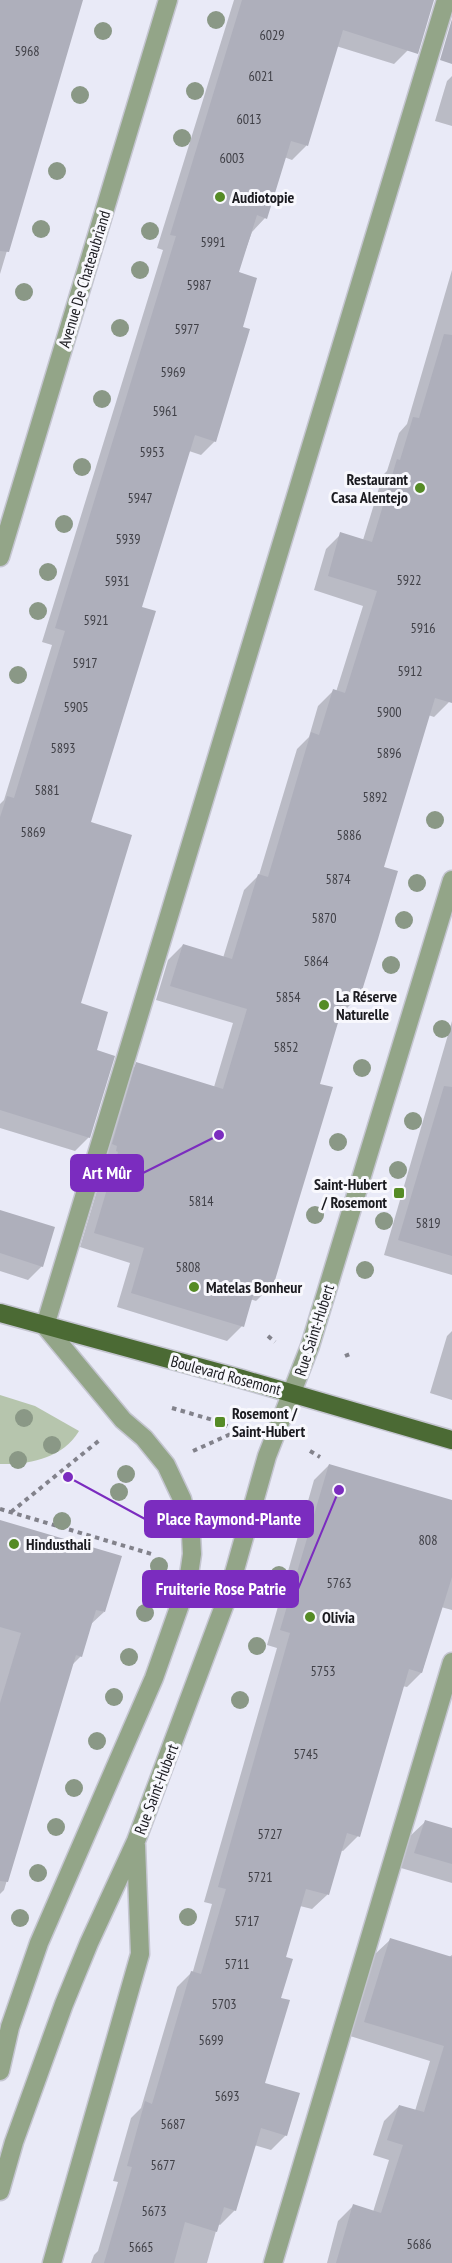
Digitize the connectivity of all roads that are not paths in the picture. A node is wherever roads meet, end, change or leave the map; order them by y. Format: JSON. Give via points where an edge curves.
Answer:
{"nodes":[{"id":1,"x":168,"y":0,"type":"edge"},
{"id":2,"x":446,"y":0,"type":"edge"},
{"id":3,"x":0,"y":557,"type":"edge"},
{"id":4,"x":452,"y":880,"type":"edge"},
{"id":5,"x":0,"y":1313,"type":"edge"},
{"id":6,"x":45,"y":1326,"type":"junction"},
{"id":7,"x":292,"y":1394,"type":"junction"},
{"id":8,"x":452,"y":1440,"type":"edge"},
{"id":9,"x":452,"y":1662,"type":"edge"},
{"id":10,"x":136,"y":1841,"type":"junction"},
{"id":11,"x":0,"y":2071,"type":"edge"},
{"id":12,"x":0,"y":2191,"type":"edge"},
{"id":13,"x":52,"y":2263,"type":"edge"},
{"id":14,"x":273,"y":2263,"type":"edge"}],
"edges":[{"from":1,"to":3,"type":"street","name":"Avenue De Chateaubriand"},
{"from":2,"to":6,"type":"street"},
{"from":4,"to":7,"type":"street","name":"Rue Saint-Hubert","via":[[310,1347]]},
{"from":5,"to":6,"type":"main road","name":"Boulevard Rosemont"},
{"from":6,"to":7,"type":"main road","name":"Boulevard Rosemont"},
{"from":6,"to":11,"type":"street","via":[[166,1465],[182,1498],[192,1554],[188,1582],[154,1678],[39,1944],[10,2027]]},
{"from":7,"to":8,"type":"main road","name":"Boulevard Rosemont"},
{"from":7,"to":10,"type":"street","name":"Rue Saint-Hubert","via":[[267,1456],[227,1598]]},
{"from":9,"to":14,"type":"street"},
{"from":10,"to":12,"type":"street","name":"Rue Saint-Hubert","via":[[64,2004],[17,2132]]},
{"from":10,"to":13,"type":"street","name":"Rue Saint-Hubert","via":[[140,1954]]}]}
